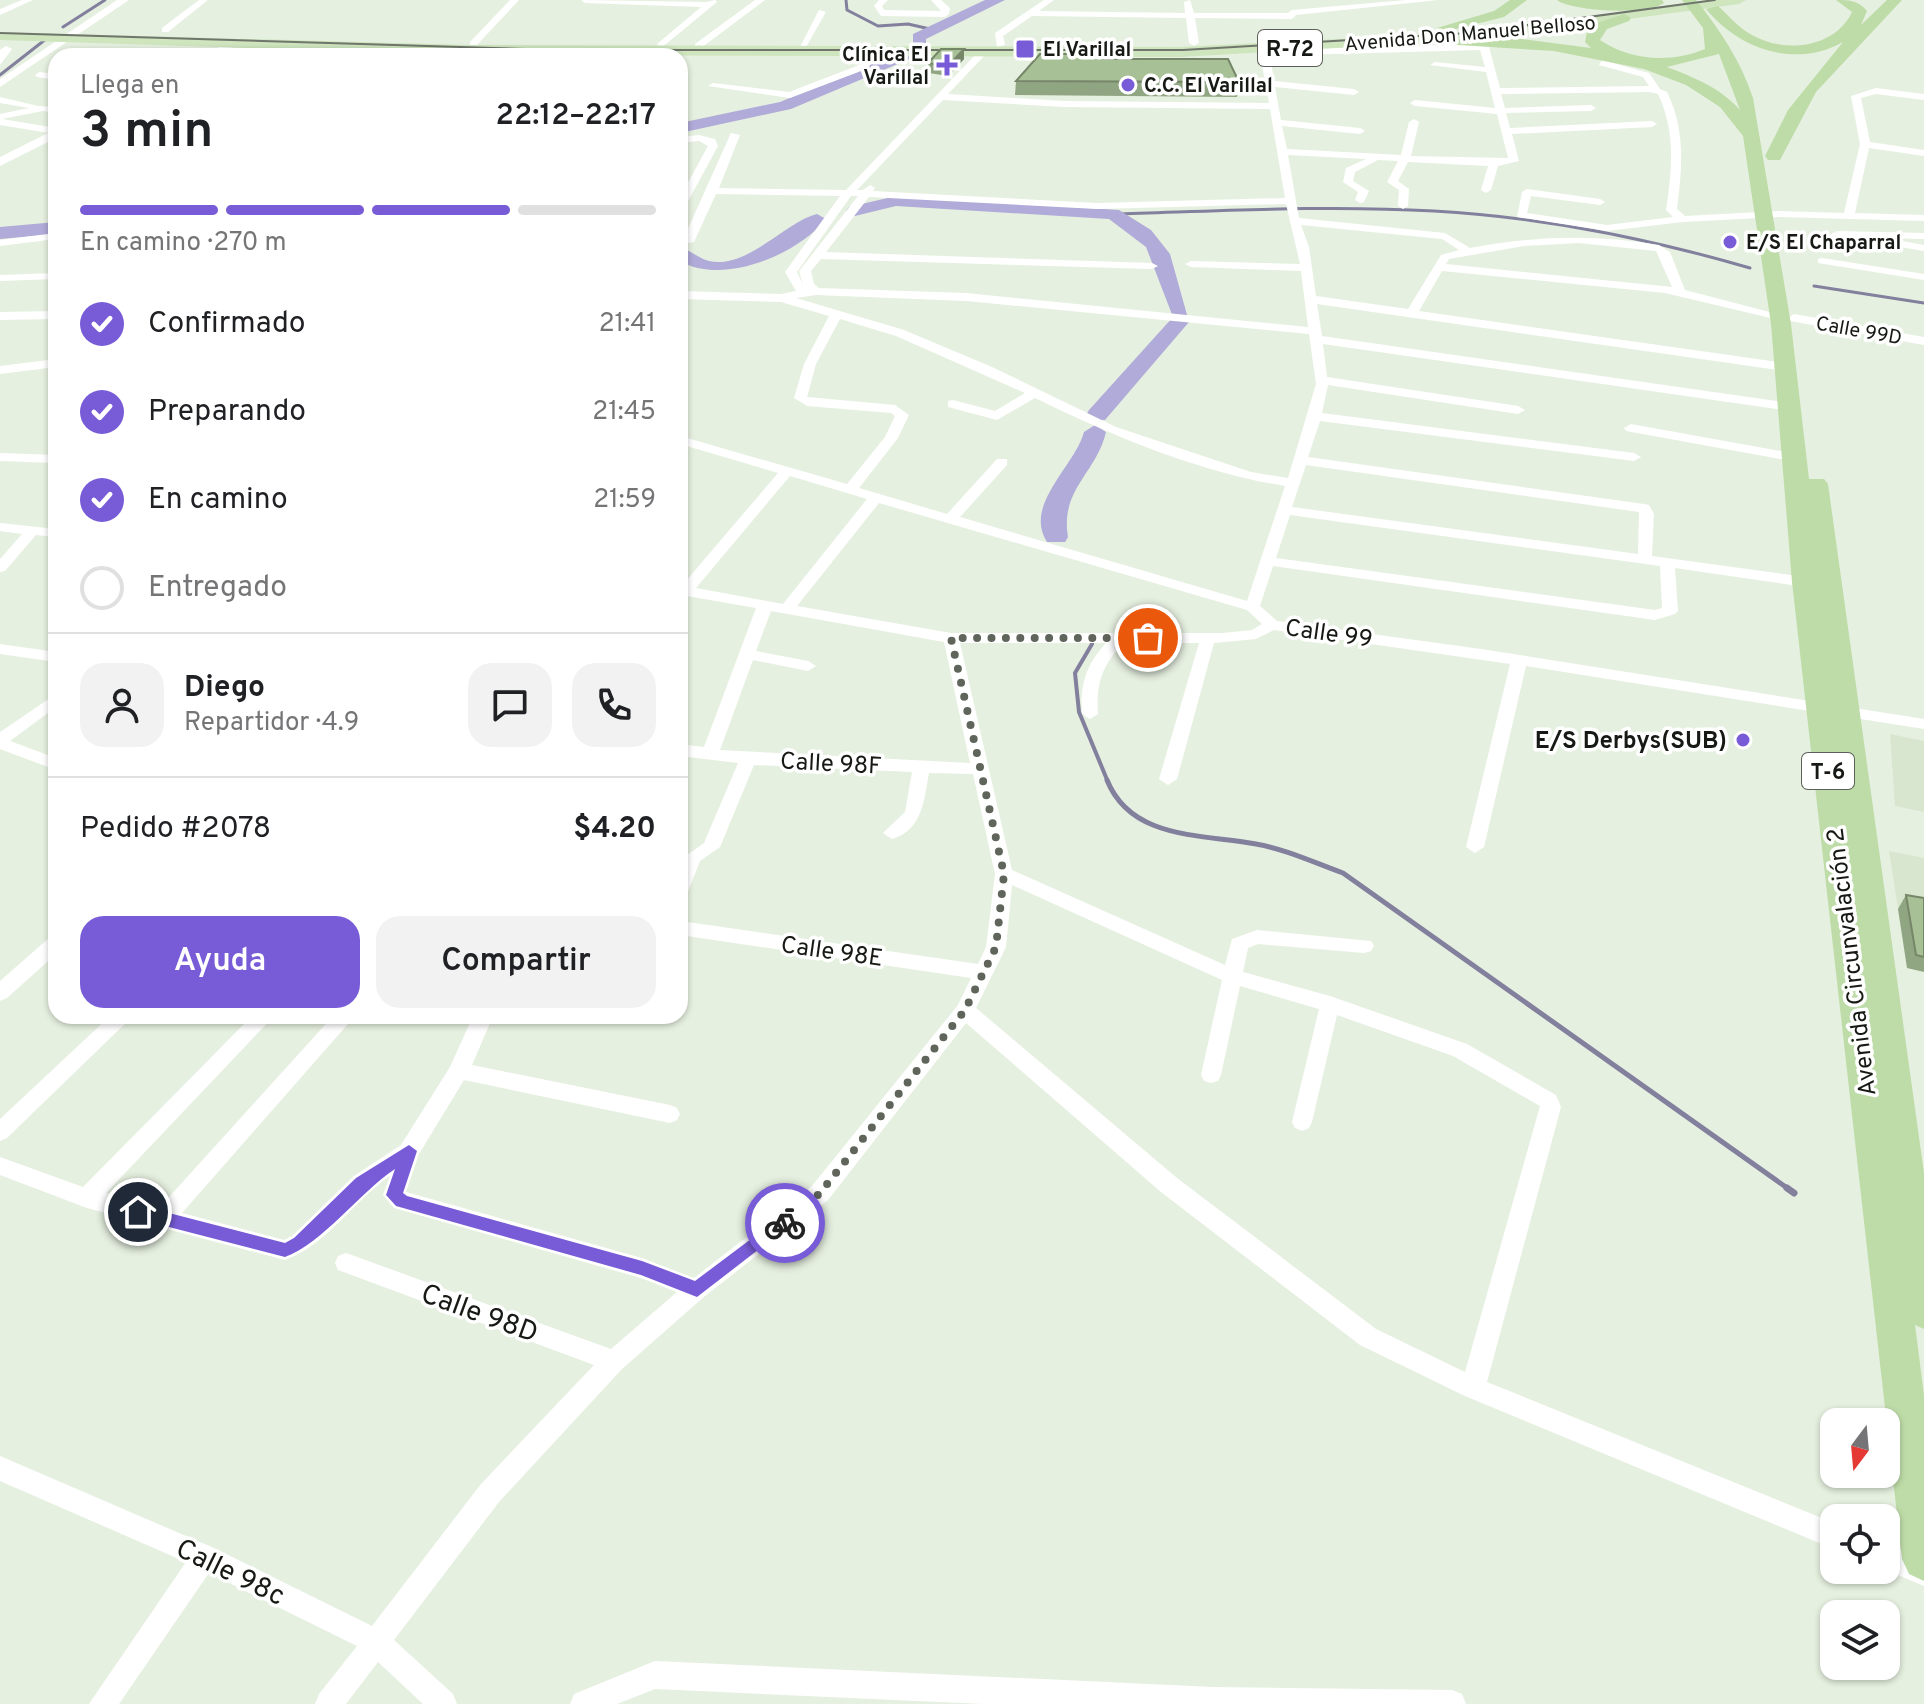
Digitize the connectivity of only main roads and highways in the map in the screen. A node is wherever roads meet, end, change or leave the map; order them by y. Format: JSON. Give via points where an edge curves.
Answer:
{"nodes":[{"id":1,"x":1520,"y":0,"type":"edge"},
{"id":2,"x":1564,"y":0,"type":"edge"},
{"id":3,"x":1843,"y":0,"type":"edge"},
{"id":4,"x":1895,"y":0,"type":"edge"},
{"id":5,"x":1698,"y":6,"type":"edge"},
{"id":6,"x":1624,"y":18,"type":"junction"},
{"id":7,"x":0,"y":29,"type":"edge"},
{"id":8,"x":1292,"y":29,"type":"junction"},
{"id":9,"x":1407,"y":34,"type":"junction"},
{"id":10,"x":1426,"y":39,"type":"junction"},
{"id":11,"x":2,"y":48,"type":"edge"},
{"id":12,"x":348,"y":48,"type":"edge"},
{"id":13,"x":909,"y":49,"type":"junction"},
{"id":14,"x":991,"y":51,"type":"junction"},
{"id":15,"x":688,"y":54,"type":"edge"},
{"id":16,"x":1764,"y":149,"type":"junction"},
{"id":17,"x":1787,"y":317,"type":"junction"},
{"id":18,"x":1834,"y":710,"type":"junction"},
{"id":19,"x":1924,"y":1311,"type":"edge"},
{"id":20,"x":1924,"y":1559,"type":"edge"}],
"edges":[{"from":1,"to":9,"type":"highway","via":[[1470,23]]},
{"from":2,"to":5,"type":"highway","via":[[1612,7]]},
{"from":3,"to":5,"type":"highway","via":[[1860,11],[1849,30],[1823,47],[1803,50],[1753,42]]},
{"from":4,"to":16,"type":"highway","via":[[1812,82]]},
{"from":5,"to":6,"type":"main road","name":"Avenida Don Manuel Belloso","number":"R-72"},
{"from":5,"to":6,"type":"highway","via":[[1713,51],[1686,61],[1624,56],[1593,42],[1592,35],[1602,26]]},
{"from":5,"to":9,"type":"main road","name":"Avenida Don Manuel Belloso","number":"R-72"},
{"from":5,"to":16,"type":"highway","name":"Avenida Circunvalación 2","number":"T-6","via":[[1742,85]]},
{"from":6,"to":10,"type":"main road","name":"Avenida Don Manuel Belloso","number":"R-72"},
{"from":7,"to":13,"type":"main road","name":"Avenida Don Manuel Belloso","number":"R-72","via":[[165,30],[473,44]]},
{"from":8,"to":9,"type":"main road","name":"Avenida Don Manuel Belloso","number":"R-72"},
{"from":8,"to":10,"type":"main road","name":"Avenida Don Manuel Belloso","number":"R-72"},
{"from":8,"to":14,"type":"main road","name":"Avenida Don Manuel Belloso","number":"R-72","via":[[1194,43]]},
{"from":8,"to":14,"type":"main road","name":"Avenida Don Manuel Belloso","number":"R-72","via":[[1264,49]]},
{"from":10,"to":16,"type":"highway","via":[[1534,43],[1665,71],[1724,100]]},
{"from":11,"to":12,"type":"main road","name":"Avenida Don Manuel Belloso","number":"R-72","via":[[60,36]]},
{"from":13,"to":14,"type":"main road","name":"Avenida Don Manuel Belloso","number":"R-72"},
{"from":13,"to":15,"type":"main road","name":"Avenida Don Manuel Belloso","number":"R-72"},
{"from":16,"to":17,"type":"highway","name":"Avenida Circunvalación 2","number":"T-6"},
{"from":17,"to":18,"type":"highway","name":"Avenida Circunvalación 2","number":"T-6"},
{"from":17,"to":18,"type":"highway","name":"Avenida Circunvalación 2","number":"T-6","via":[[1785,367],[1805,582]]},
{"from":18,"to":19,"type":"highway","name":"Avenida Circunvalación 2","number":"T-6"},
{"from":18,"to":20,"type":"highway","name":"Avenida Circunvalación 2","number":"T-6"}]}
